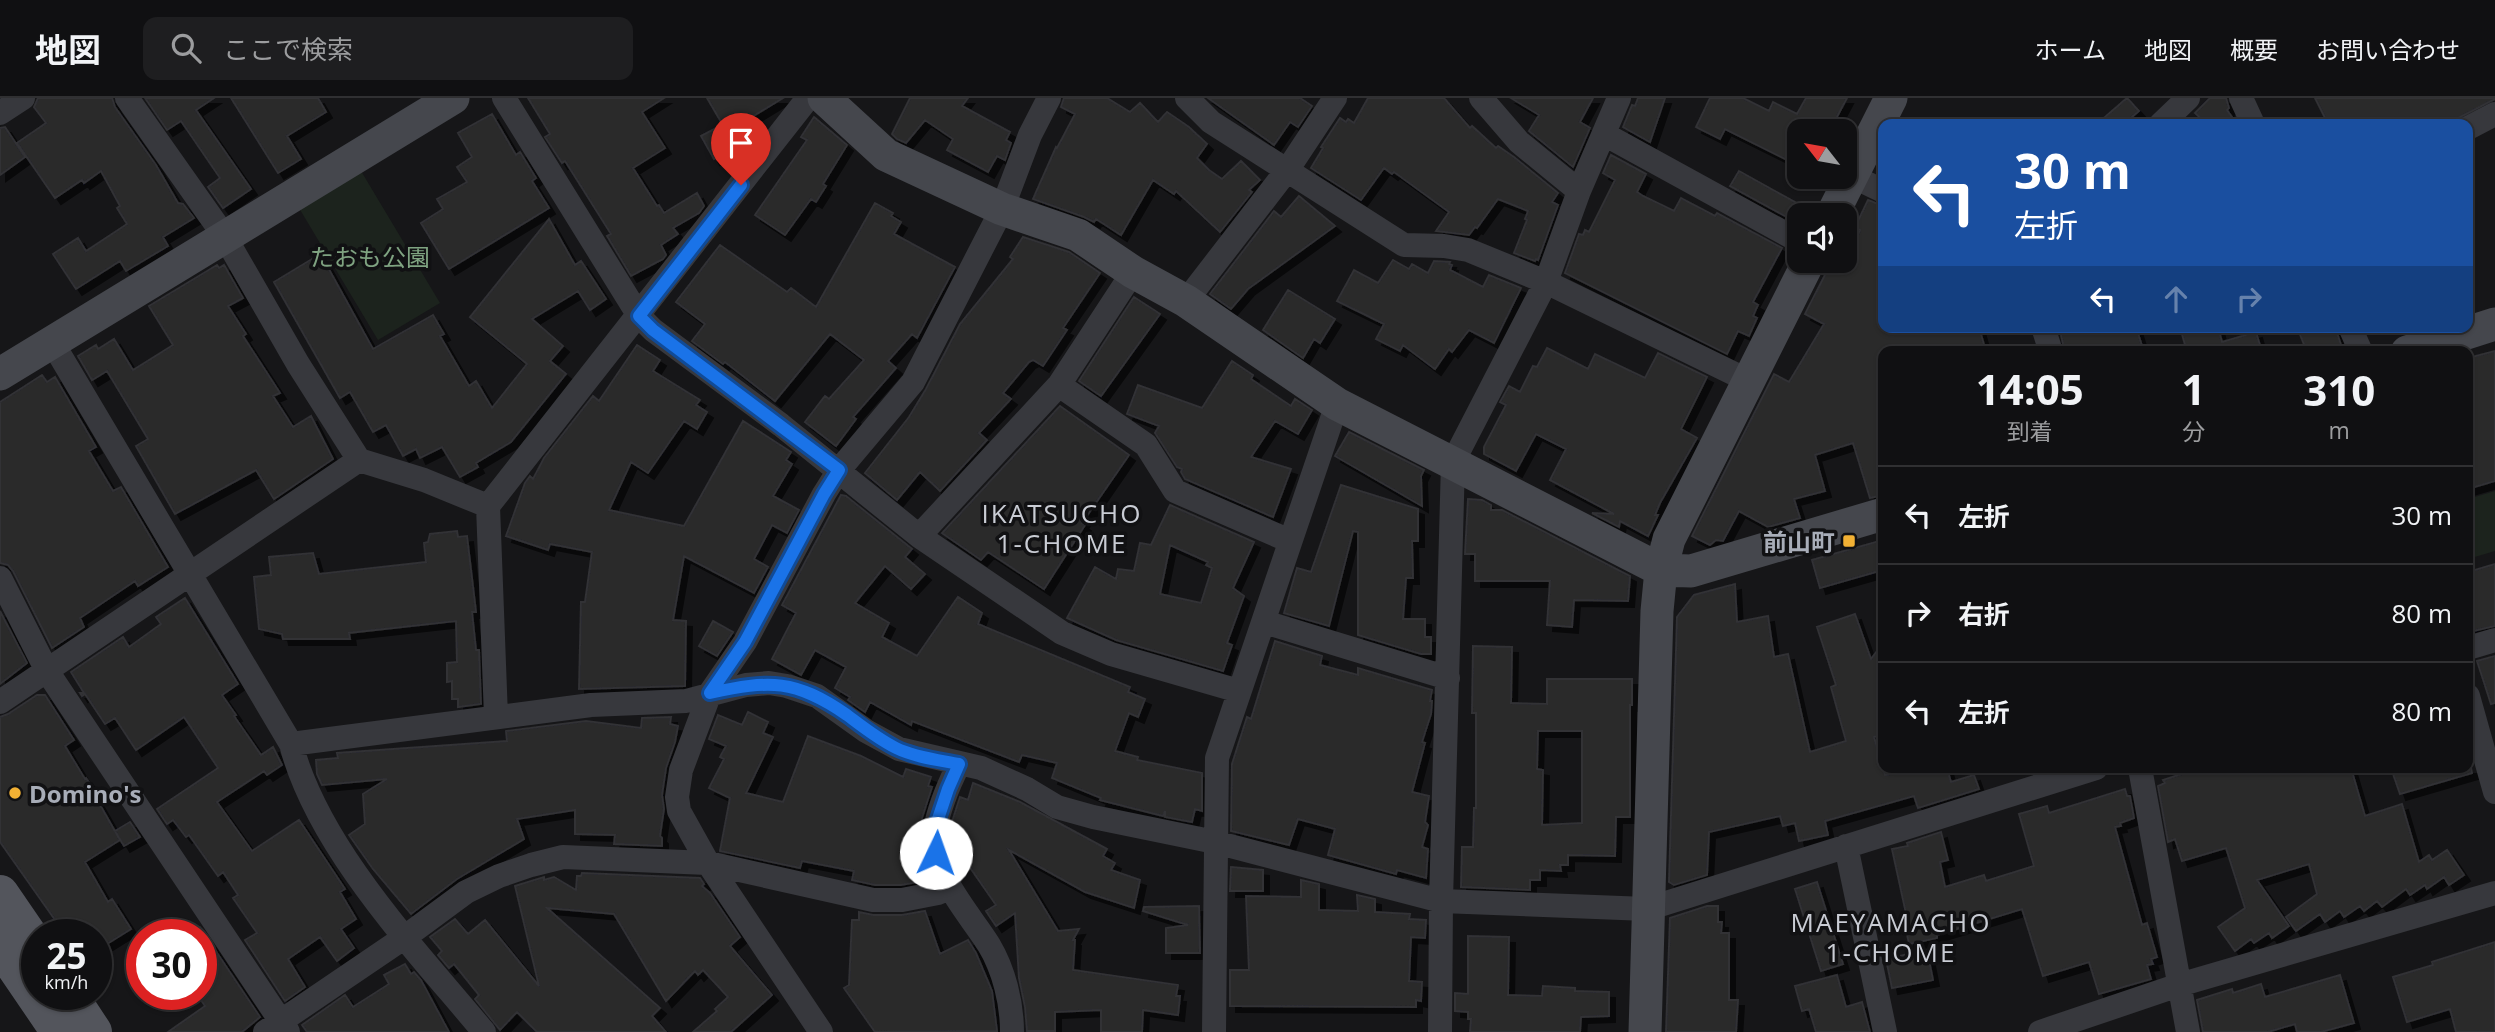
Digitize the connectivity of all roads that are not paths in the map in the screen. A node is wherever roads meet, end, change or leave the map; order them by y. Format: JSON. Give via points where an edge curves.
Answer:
{"nodes":[{"id":1,"x":23,"y":98,"type":"edge"},
{"id":2,"x":127,"y":98,"type":"edge"},
{"id":3,"x":453,"y":98,"type":"edge"},
{"id":4,"x":504,"y":98,"type":"edge"},
{"id":5,"x":808,"y":98,"type":"edge"},
{"id":6,"x":824,"y":98,"type":"edge"},
{"id":7,"x":1049,"y":98,"type":"edge"},
{"id":8,"x":1187,"y":98,"type":"edge"},
{"id":9,"x":1335,"y":98,"type":"edge"},
{"id":10,"x":1481,"y":98,"type":"edge"},
{"id":11,"x":1619,"y":98,"type":"edge"},
{"id":12,"x":1891,"y":98,"type":"edge"},
{"id":13,"x":2188,"y":98,"type":"edge"},
{"id":14,"x":2241,"y":98,"type":"edge"},
{"id":15,"x":0,"y":113,"type":"edge"},
{"id":16,"x":2495,"y":114,"type":"edge"},
{"id":17,"x":1880,"y":119,"type":"edge"},
{"id":18,"x":2166,"y":119,"type":"edge"},
{"id":19,"x":2251,"y":119,"type":"edge"},
{"id":20,"x":1878,"y":124,"type":"edge"},
{"id":21,"x":2473,"y":125,"type":"edge"},
{"id":22,"x":1604,"y":134,"type":"junction"},
{"id":23,"x":1857,"y":166,"type":"edge"},
{"id":24,"x":1288,"y":169,"type":"junction"},
{"id":25,"x":1857,"y":178,"type":"edge"},
{"id":26,"x":1878,"y":189,"type":"edge"},
{"id":27,"x":1579,"y":191,"type":"junction"},
{"id":28,"x":1002,"y":209,"type":"junction"},
{"id":29,"x":1787,"y":234,"type":"edge"},
{"id":30,"x":225,"y":237,"type":"junction"},
{"id":31,"x":1133,"y":272,"type":"junction"},
{"id":32,"x":1803,"y":273,"type":"edge"},
{"id":33,"x":1546,"y":282,"type":"junction"},
{"id":34,"x":1186,"y":301,"type":"junction"},
{"id":35,"x":639,"y":316,"type":"junction"},
{"id":36,"x":2495,"y":324,"type":"edge"},
{"id":37,"x":2473,"y":331,"type":"edge"},
{"id":38,"x":2467,"y":333,"type":"edge"},
{"id":39,"x":52,"y":342,"type":"junction"},
{"id":40,"x":2426,"y":346,"type":"edge"},
{"id":41,"x":0,"y":374,"type":"edge"},
{"id":42,"x":1749,"y":382,"type":"junction"},
{"id":43,"x":1059,"y":385,"type":"junction"},
{"id":44,"x":1337,"y":404,"type":"junction"},
{"id":45,"x":359,"y":460,"type":"junction"},
{"id":46,"x":1453,"y":462,"type":"junction"},
{"id":47,"x":839,"y":470,"type":"junction"},
{"id":48,"x":488,"y":506,"type":"junction"},
{"id":49,"x":1878,"y":515,"type":"edge"},
{"id":50,"x":919,"y":536,"type":"junction"},
{"id":51,"x":1290,"y":541,"type":"junction"},
{"id":52,"x":1661,"y":570,"type":"junction"},
{"id":53,"x":190,"y":574,"type":"junction"},
{"id":54,"x":0,"y":578,"type":"edge"},
{"id":55,"x":1264,"y":622,"type":"junction"},
{"id":56,"x":2495,"y":640,"type":"edge"},
{"id":57,"x":2473,"y":647,"type":"edge"},
{"id":58,"x":47,"y":671,"type":"junction"},
{"id":59,"x":1448,"y":678,"type":"junction"},
{"id":60,"x":1238,"y":691,"type":"junction"},
{"id":61,"x":710,"y":693,"type":"junction"},
{"id":62,"x":0,"y":702,"type":"edge"},
{"id":63,"x":2473,"y":714,"type":"edge"},
{"id":64,"x":496,"y":717,"type":"junction"},
{"id":65,"x":291,"y":744,"type":"junction"},
{"id":66,"x":959,"y":764,"type":"junction"},
{"id":67,"x":2080,"y":773,"type":"edge"},
{"id":68,"x":2141,"y":773,"type":"edge"},
{"id":69,"x":2495,"y":792,"type":"edge"},
{"id":70,"x":1215,"y":842,"type":"junction"},
{"id":71,"x":1846,"y":846,"type":"junction"},
{"id":72,"x":708,"y":863,"type":"junction"},
{"id":73,"x":950,"y":888,"type":"junction"},
{"id":74,"x":2495,"y":893,"type":"edge"},
{"id":75,"x":0,"y":894,"type":"edge"},
{"id":76,"x":1441,"y":901,"type":"junction"},
{"id":77,"x":1647,"y":909,"type":"junction"},
{"id":78,"x":21,"y":925,"type":"edge"},
{"id":79,"x":405,"y":937,"type":"junction"},
{"id":80,"x":0,"y":944,"type":"edge"},
{"id":81,"x":2179,"y":985,"type":"junction"},
{"id":82,"x":79,"y":1010,"type":"edge"},
{"id":83,"x":278,"y":1029,"type":"edge"},
{"id":84,"x":60,"y":1032,"type":"edge"},
{"id":85,"x":93,"y":1032,"type":"edge"},
{"id":86,"x":484,"y":1032,"type":"edge"},
{"id":87,"x":821,"y":1032,"type":"edge"},
{"id":88,"x":1012,"y":1032,"type":"edge"},
{"id":89,"x":1214,"y":1032,"type":"edge"},
{"id":90,"x":1440,"y":1032,"type":"edge"},
{"id":91,"x":1645,"y":1032,"type":"edge"},
{"id":92,"x":1885,"y":1032,"type":"edge"},
{"id":93,"x":2040,"y":1032,"type":"edge"},
{"id":94,"x":2188,"y":1032,"type":"edge"}],
"edges":[{"from":1,"to":15,"type":"street"},
{"from":2,"to":30,"type":"street"},
{"from":3,"to":30,"type":"street"},
{"from":4,"to":35,"type":"street"},
{"from":5,"to":35,"type":"street"},
{"from":6,"to":28,"type":"street","via":[[886,155]]},
{"from":7,"to":28,"type":"street"},
{"from":8,"to":24,"type":"street","via":[[1212,122]]},
{"from":9,"to":24,"type":"street"},
{"from":10,"to":27,"type":"street","via":[[1519,142]]},
{"from":11,"to":22,"type":"street"},
{"from":12,"to":17,"type":"street"},
{"from":13,"to":18,"type":"street"},
{"from":14,"to":19,"type":"street"},
{"from":16,"to":21,"type":"street"},
{"from":20,"to":23,"type":"street"},
{"from":22,"to":27,"type":"street"},
{"from":22,"to":29,"type":"street"},
{"from":24,"to":33,"type":"street","via":[[1404,245],[1468,250]]},
{"from":24,"to":34,"type":"street"},
{"from":25,"to":26,"type":"street"},
{"from":27,"to":33,"type":"street"},
{"from":28,"to":31,"type":"street","via":[[1078,235]]},
{"from":28,"to":47,"type":"street","via":[[913,382]]},
{"from":30,"to":39,"type":"street"},
{"from":30,"to":45,"type":"street"},
{"from":31,"to":34,"type":"street"},
{"from":31,"to":43,"type":"street"},
{"from":32,"to":42,"type":"street"},
{"from":33,"to":42,"type":"street"},
{"from":33,"to":46,"type":"street"},
{"from":34,"to":44,"type":"street"},
{"from":35,"to":47,"type":"street"},
{"from":35,"to":48,"type":"street"},
{"from":36,"to":37,"type":"street"},
{"from":38,"to":40,"type":"street"},
{"from":39,"to":41,"type":"street"},
{"from":39,"to":53,"type":"street"},
{"from":42,"to":52,"type":"street","via":[[1669,539]]},
{"from":43,"to":50,"type":"street"},
{"from":43,"to":51,"type":"street","via":[[1146,445],[1175,491]]},
{"from":44,"to":46,"type":"street"},
{"from":44,"to":51,"type":"street"},
{"from":45,"to":48,"type":"street"},
{"from":45,"to":53,"type":"street"},
{"from":46,"to":52,"type":"street"},
{"from":46,"to":59,"type":"street"},
{"from":47,"to":50,"type":"street"},
{"from":47,"to":61,"type":"street","via":[[745,642]]},
{"from":48,"to":64,"type":"street"},
{"from":49,"to":52,"type":"street","via":[[1692,571]]},
{"from":50,"to":60,"type":"street","via":[[1062,634]]},
{"from":51,"to":55,"type":"street"},
{"from":52,"to":77,"type":"street"},
{"from":53,"to":58,"type":"street"},
{"from":53,"to":65,"type":"street"},
{"from":54,"to":58,"type":"street"},
{"from":55,"to":59,"type":"street"},
{"from":55,"to":60,"type":"street"},
{"from":56,"to":57,"type":"street"},
{"from":58,"to":62,"type":"street"},
{"from":58,"to":83,"type":"street"},
{"from":59,"to":76,"type":"street"},
{"from":60,"to":70,"type":"street","via":[[1217,758]]},
{"from":61,"to":64,"type":"street","via":[[686,701],[591,705]]},
{"from":61,"to":66,"type":"street","via":[[769,683],[800,689],[899,749]]},
{"from":61,"to":72,"type":"street","via":[[681,770],[677,797],[679,811]]},
{"from":63,"to":69,"type":"street"},
{"from":64,"to":65,"type":"street"},
{"from":65,"to":79,"type":"street","via":[[308,792],[334,841]]},
{"from":66,"to":70,"type":"street","via":[[981,768],[1057,807]]},
{"from":66,"to":73,"type":"street","via":[[934,831],[936,853]]},
{"from":67,"to":71,"type":"street"},
{"from":68,"to":81,"type":"street"},
{"from":70,"to":76,"type":"street"},
{"from":70,"to":89,"type":"street"},
{"from":71,"to":77,"type":"street"},
{"from":71,"to":92,"type":"street"},
{"from":72,"to":73,"type":"street","via":[[873,900],[902,900]]},
{"from":72,"to":79,"type":"street","via":[[563,857],[466,892]]},
{"from":72,"to":87,"type":"street"},
{"from":73,"to":88,"type":"street","via":[[990,947],[1012,1010]]},
{"from":74,"to":81,"type":"street"},
{"from":75,"to":78,"type":"main road"},
{"from":76,"to":77,"type":"street"},
{"from":76,"to":90,"type":"street"},
{"from":77,"to":91,"type":"street"},
{"from":79,"to":83,"type":"street"},
{"from":79,"to":86,"type":"street"},
{"from":80,"to":84,"type":"main road"},
{"from":81,"to":93,"type":"street"},
{"from":81,"to":94,"type":"street"},
{"from":82,"to":85,"type":"main road"}]}
